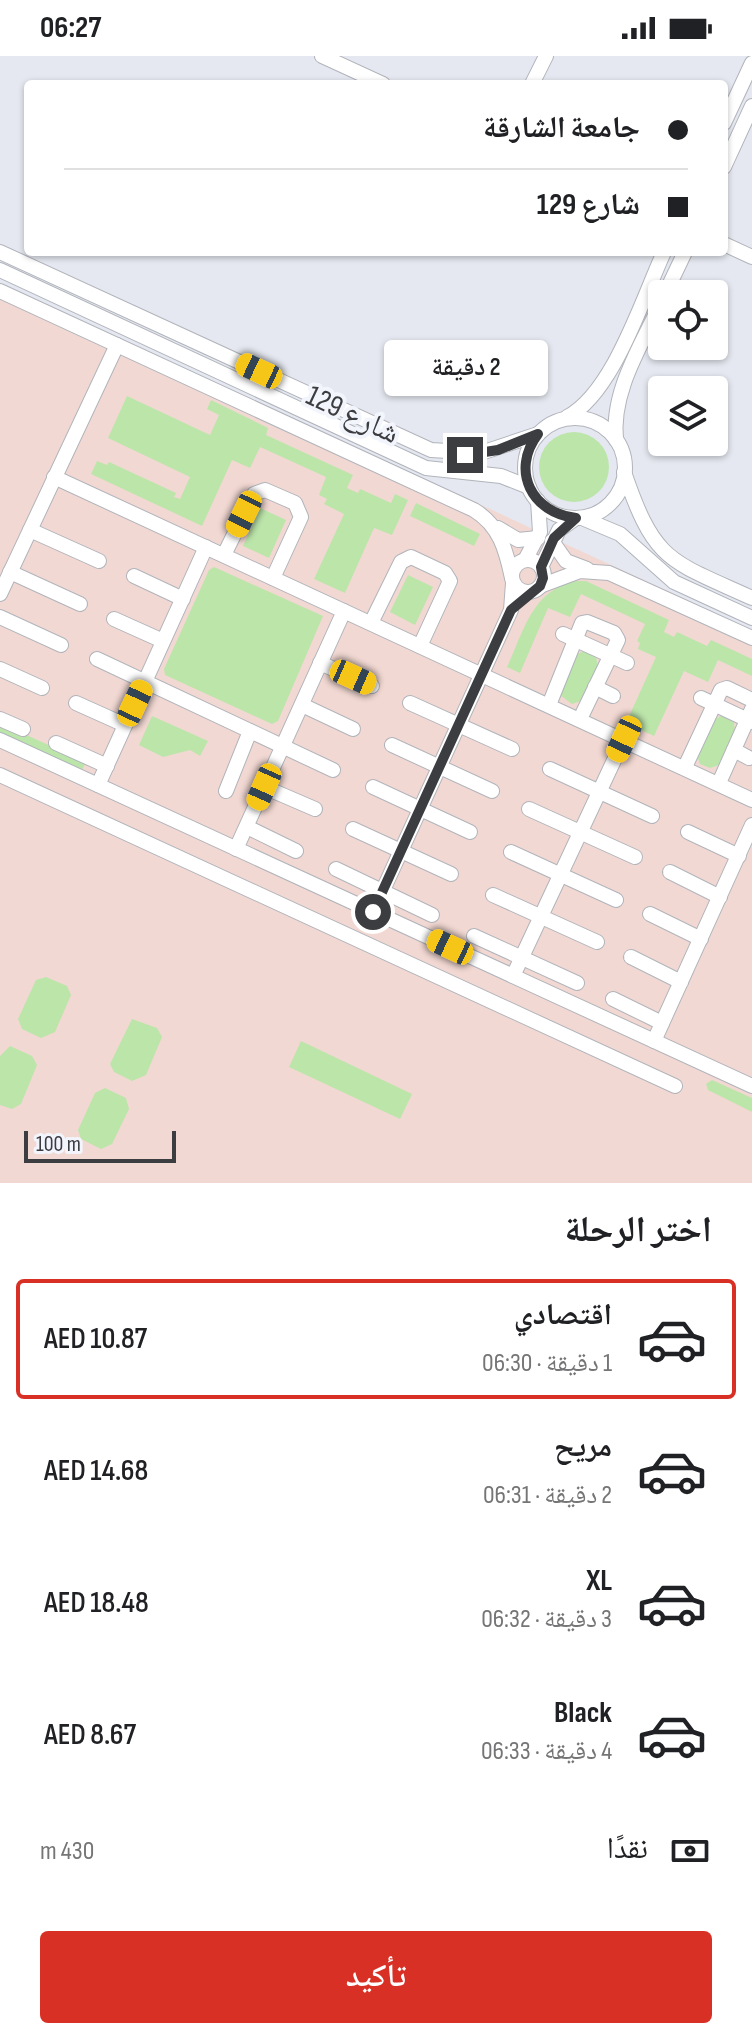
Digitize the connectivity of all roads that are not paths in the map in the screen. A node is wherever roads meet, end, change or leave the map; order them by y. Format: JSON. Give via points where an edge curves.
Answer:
{"nodes":[{"id":1,"x":322,"y":56,"type":"edge"},
{"id":2,"x":546,"y":56,"type":"edge"},
{"id":3,"x":752,"y":63,"type":"edge"},
{"id":4,"x":374,"y":80,"type":"edge"},
{"id":5,"x":534,"y":80,"type":"edge"},
{"id":6,"x":752,"y":106,"type":"edge"},
{"id":7,"x":728,"y":114,"type":"edge"},
{"id":8,"x":728,"y":158,"type":"edge"},
{"id":9,"x":728,"y":246,"type":"edge"},
{"id":10,"x":0,"y":252,"type":"edge"},
{"id":11,"x":662,"y":256,"type":"edge"},
{"id":12,"x":683,"y":256,"type":"edge"},
{"id":13,"x":752,"y":257,"type":"edge"},
{"id":14,"x":0,"y":270,"type":"edge"},
{"id":15,"x":672,"y":280,"type":"edge"},
{"id":16,"x":0,"y":291,"type":"edge"},
{"id":17,"x":648,"y":332,"type":"edge"},
{"id":18,"x":117,"y":345,"type":"junction"},
{"id":19,"x":566,"y":418,"type":"junction"},
{"id":20,"x":538,"y":434,"type":"junction"},
{"id":21,"x":616,"y":440,"type":"junction"},
{"id":22,"x":624,"y":472,"type":"junction"},
{"id":23,"x":54,"y":477,"type":"junction"},
{"id":24,"x":529,"y":487,"type":"junction"},
{"id":25,"x":538,"y":501,"type":"junction"},
{"id":26,"x":579,"y":518,"type":"junction"},
{"id":27,"x":493,"y":524,"type":"junction"},
{"id":28,"x":30,"y":530,"type":"junction"},
{"id":29,"x":545,"y":540,"type":"junction"},
{"id":30,"x":206,"y":547,"type":"junction"},
{"id":31,"x":506,"y":553,"type":"junction"},
{"id":32,"x":224,"y":555,"type":"junction"},
{"id":33,"x":99,"y":561,"type":"dead end"},
{"id":34,"x":523,"y":561,"type":"junction"},
{"id":35,"x":542,"y":569,"type":"junction"},
{"id":36,"x":591,"y":570,"type":"junction"},
{"id":37,"x":10,"y":572,"type":"junction"},
{"id":38,"x":134,"y":576,"type":"dead end"},
{"id":39,"x":273,"y":578,"type":"junction"},
{"id":40,"x":557,"y":578,"type":"junction"},
{"id":41,"x":513,"y":581,"type":"junction"},
{"id":42,"x":536,"y":589,"type":"junction"},
{"id":43,"x":0,"y":594,"type":"edge"},
{"id":44,"x":752,"y":598,"type":"edge"},
{"id":45,"x":183,"y":599,"type":"junction"},
{"id":46,"x":80,"y":604,"type":"dead end"},
{"id":47,"x":511,"y":610,"type":"junction"},
{"id":48,"x":344,"y":611,"type":"junction"},
{"id":49,"x":0,"y":617,"type":"edge"},
{"id":50,"x":752,"y":618,"type":"edge"},
{"id":51,"x":114,"y":619,"type":"dead end"},
{"id":52,"x":371,"y":623,"type":"junction"},
{"id":53,"x":569,"y":637,"type":"junction"},
{"id":54,"x":752,"y":638,"type":"edge"},
{"id":55,"x":163,"y":641,"type":"junction"},
{"id":56,"x":61,"y":645,"type":"dead end"},
{"id":57,"x":420,"y":646,"type":"junction"},
{"id":58,"x":610,"y":656,"type":"junction"},
{"id":59,"x":97,"y":659,"type":"dead end"},
{"id":60,"x":320,"y":663,"type":"junction"},
{"id":61,"x":627,"y":663,"type":"dead end"},
{"id":62,"x":0,"y":669,"type":"edge"},
{"id":63,"x":482,"y":674,"type":"junction"},
{"id":64,"x":145,"y":682,"type":"junction"},
{"id":65,"x":372,"y":686,"type":"dead end"},
{"id":66,"x":595,"y":687,"type":"junction"},
{"id":67,"x":42,"y":688,"type":"dead end"},
{"id":68,"x":613,"y":696,"type":"dead end"},
{"id":69,"x":752,"y":700,"type":"edge"},
{"id":70,"x":708,"y":701,"type":"junction"},
{"id":71,"x":76,"y":703,"type":"dead end"},
{"id":72,"x":410,"y":703,"type":"dead end"},
{"id":73,"x":302,"y":705,"type":"junction"},
{"id":74,"x":549,"y":705,"type":"junction"},
{"id":75,"x":750,"y":717,"type":"edge"},
{"id":76,"x":0,"y":719,"type":"edge"},
{"id":77,"x":580,"y":719,"type":"junction"},
{"id":78,"x":125,"y":725,"type":"junction"},
{"id":79,"x":459,"y":725,"type":"junction"},
{"id":80,"x":687,"y":727,"type":"dead end"},
{"id":81,"x":23,"y":729,"type":"dead end"},
{"id":82,"x":353,"y":729,"type":"dead end"},
{"id":83,"x":250,"y":731,"type":"junction"},
{"id":84,"x":701,"y":734,"type":"junction"},
{"id":85,"x":624,"y":739,"type":"junction"},
{"id":86,"x":0,"y":740,"type":"edge"},
{"id":87,"x":56,"y":743,"type":"dead end"},
{"id":88,"x":392,"y":745,"type":"dead end"},
{"id":89,"x":283,"y":746,"type":"junction"},
{"id":90,"x":512,"y":749,"type":"dead end"},
{"id":91,"x":734,"y":750,"type":"junction"},
{"id":92,"x":749,"y":758,"type":"dead end"},
{"id":93,"x":107,"y":766,"type":"junction"},
{"id":94,"x":439,"y":767,"type":"junction"},
{"id":95,"x":685,"y":767,"type":"junction"},
{"id":96,"x":550,"y":769,"type":"dead end"},
{"id":97,"x":333,"y":770,"type":"dead end"},
{"id":98,"x":0,"y":775,"type":"edge"},
{"id":99,"x":719,"y":783,"type":"junction"},
{"id":100,"x":98,"y":785,"type":"junction"},
{"id":101,"x":264,"y":787,"type":"junction"},
{"id":102,"x":373,"y":787,"type":"dead end"},
{"id":103,"x":226,"y":791,"type":"dead end"},
{"id":104,"x":492,"y":791,"type":"dead end"},
{"id":105,"x":599,"y":792,"type":"junction"},
{"id":106,"x":752,"y":800,"type":"edge"},
{"id":107,"x":315,"y":809,"type":"dead end"},
{"id":108,"x":420,"y":809,"type":"junction"},
{"id":109,"x":529,"y":809,"type":"dead end"},
{"id":110,"x":652,"y":816,"type":"dead end"},
{"id":111,"x":752,"y":825,"type":"edge"},
{"id":112,"x":247,"y":827,"type":"junction"},
{"id":113,"x":353,"y":829,"type":"dead end"},
{"id":114,"x":470,"y":832,"type":"dead end"},
{"id":115,"x":580,"y":832,"type":"junction"},
{"id":116,"x":688,"y":832,"type":"dead end"},
{"id":117,"x":236,"y":849,"type":"junction"},
{"id":118,"x":296,"y":851,"type":"dead end"},
{"id":119,"x":401,"y":851,"type":"junction"},
{"id":120,"x":511,"y":852,"type":"dead end"},
{"id":121,"x":739,"y":856,"type":"junction"},
{"id":122,"x":635,"y":857,"type":"dead end"},
{"id":123,"x":336,"y":869,"type":"dead end"},
{"id":124,"x":670,"y":872,"type":"dead end"},
{"id":125,"x":451,"y":874,"type":"dead end"},
{"id":126,"x":561,"y":875,"type":"junction"},
{"id":127,"x":382,"y":891,"type":"junction"},
{"id":128,"x":493,"y":895,"type":"dead end"},
{"id":129,"x":720,"y":897,"type":"junction"},
{"id":130,"x":616,"y":900,"type":"dead end"},
{"id":131,"x":373,"y":912,"type":"junction"},
{"id":132,"x":650,"y":914,"type":"dead end"},
{"id":133,"x":432,"y":915,"type":"dead end"},
{"id":134,"x":541,"y":917,"type":"junction"},
{"id":135,"x":474,"y":936,"type":"dead end"},
{"id":136,"x":701,"y":939,"type":"junction"},
{"id":137,"x":597,"y":942,"type":"dead end"},
{"id":138,"x":631,"y":957,"type":"dead end"},
{"id":139,"x":522,"y":958,"type":"junction"},
{"id":140,"x":513,"y":976,"type":"junction"},
{"id":141,"x":681,"y":982,"type":"junction"},
{"id":142,"x":577,"y":983,"type":"dead end"},
{"id":143,"x":613,"y":999,"type":"dead end"},
{"id":144,"x":662,"y":1023,"type":"junction"},
{"id":145,"x":654,"y":1041,"type":"junction"},
{"id":146,"x":675,"y":1086,"type":"dead end"},
{"id":147,"x":752,"y":1086,"type":"edge"}],
"edges":[{"from":1,"to":4,"type":"street"},
{"from":2,"to":5,"type":"street"},
{"from":3,"to":7,"type":"street"},
{"from":6,"to":8,"type":"street"},
{"from":9,"to":13,"type":"street"},
{"from":10,"to":20,"type":"street","name":"شارع 129","via":[[431,450],[481,453]]},
{"from":11,"to":19,"type":"street","via":[[597,394]]},
{"from":12,"to":15,"type":"street"},
{"from":14,"to":24,"type":"street","name":"شارع 129","via":[[426,468],[501,476]]},
{"from":16,"to":18,"type":"street"},
{"from":17,"to":21,"type":"street","via":[[621,391]]},
{"from":18,"to":23,"type":"street"},
{"from":18,"to":27,"type":"street","via":[[474,510]]},
{"from":19,"to":20,"type":"street"},
{"from":19,"to":21,"type":"street","via":[[595,422]]},
{"from":20,"to":24,"type":"street","via":[[527,453]]},
{"from":21,"to":22,"type":"street"},
{"from":22,"to":26,"type":"street","via":[[611,502]]},
{"from":22,"to":44,"type":"street","via":[[643,523],[661,551]]},
{"from":23,"to":28,"type":"street"},
{"from":23,"to":30,"type":"street"},
{"from":24,"to":25,"type":"street"},
{"from":25,"to":26,"type":"street","via":[[549,511]]},
{"from":25,"to":29,"type":"street"},
{"from":26,"to":29,"type":"street"},
{"from":26,"to":50,"type":"street","via":[[620,534],[674,582]]},
{"from":27,"to":29,"type":"street","via":[[513,539]]},
{"from":27,"to":31,"type":"street"},
{"from":28,"to":33,"type":"street"},
{"from":28,"to":37,"type":"street"},
{"from":29,"to":34,"type":"street"},
{"from":29,"to":35,"type":"street"},
{"from":29,"to":36,"type":"street","via":[[566,561]]},
{"from":30,"to":32,"type":"street"},
{"from":30,"to":45,"type":"street"},
{"from":31,"to":34,"type":"street"},
{"from":31,"to":41,"type":"street"},
{"from":32,"to":39,"type":"street"},
{"from":32,"to":39,"type":"street","via":[[254,494],[265,490],[295,503],[301,517]]},
{"from":34,"to":35,"type":"street"},
{"from":34,"to":41,"type":"street","via":[[514,568]]},
{"from":35,"to":40,"type":"street"},
{"from":35,"to":42,"type":"street"},
{"from":36,"to":40,"type":"street"},
{"from":36,"to":54,"type":"street","via":[[609,573]]},
{"from":37,"to":43,"type":"street"},
{"from":37,"to":46,"type":"street"},
{"from":38,"to":45,"type":"street"},
{"from":39,"to":48,"type":"street"},
{"from":40,"to":42,"type":"street"},
{"from":41,"to":42,"type":"street","via":[[521,591]]},
{"from":41,"to":47,"type":"street"},
{"from":42,"to":47,"type":"street"},
{"from":45,"to":55,"type":"street"},
{"from":47,"to":63,"type":"street"},
{"from":48,"to":52,"type":"street"},
{"from":48,"to":60,"type":"street"},
{"from":49,"to":56,"type":"street"},
{"from":51,"to":55,"type":"street"},
{"from":52,"to":57,"type":"street"},
{"from":52,"to":57,"type":"street","via":[[403,559],[411,557],[445,573],[450,584]]},
{"from":53,"to":58,"type":"street"},
{"from":53,"to":58,"type":"street","via":[[585,622],[614,633],[618,640]]},
{"from":53,"to":74,"type":"street"},
{"from":55,"to":64,"type":"street"},
{"from":57,"to":63,"type":"street"},
{"from":58,"to":61,"type":"street"},
{"from":58,"to":66,"type":"street"},
{"from":59,"to":64,"type":"street"},
{"from":60,"to":65,"type":"street"},
{"from":60,"to":73,"type":"street"},
{"from":62,"to":67,"type":"street"},
{"from":63,"to":74,"type":"street"},
{"from":63,"to":79,"type":"street"},
{"from":64,"to":78,"type":"street"},
{"from":64,"to":83,"type":"street"},
{"from":66,"to":68,"type":"street"},
{"from":66,"to":77,"type":"street"},
{"from":69,"to":70,"type":"street","via":[[725,688]]},
{"from":70,"to":75,"type":"street"},
{"from":70,"to":84,"type":"street"},
{"from":71,"to":78,"type":"street"},
{"from":72,"to":79,"type":"street"},
{"from":73,"to":82,"type":"street"},
{"from":73,"to":89,"type":"street"},
{"from":74,"to":77,"type":"street"},
{"from":75,"to":91,"type":"street"},
{"from":76,"to":81,"type":"street"},
{"from":77,"to":85,"type":"street"},
{"from":78,"to":93,"type":"street"},
{"from":79,"to":90,"type":"street"},
{"from":79,"to":94,"type":"street"},
{"from":80,"to":84,"type":"street"},
{"from":83,"to":89,"type":"street"},
{"from":83,"to":103,"type":"street"},
{"from":84,"to":95,"type":"street"},
{"from":85,"to":95,"type":"street"},
{"from":85,"to":105,"type":"street"},
{"from":86,"to":100,"type":"street"},
{"from":87,"to":93,"type":"street"},
{"from":88,"to":94,"type":"street"},
{"from":89,"to":97,"type":"street"},
{"from":89,"to":101,"type":"street"},
{"from":91,"to":92,"type":"street"},
{"from":91,"to":99,"type":"street"},
{"from":93,"to":100,"type":"street"},
{"from":94,"to":104,"type":"street"},
{"from":94,"to":108,"type":"street"},
{"from":95,"to":99,"type":"street"},
{"from":96,"to":105,"type":"street"},
{"from":98,"to":146,"type":"street"},
{"from":99,"to":106,"type":"street"},
{"from":100,"to":117,"type":"street"},
{"from":101,"to":107,"type":"street"},
{"from":101,"to":112,"type":"street"},
{"from":102,"to":108,"type":"street"},
{"from":105,"to":110,"type":"street"},
{"from":105,"to":115,"type":"street"},
{"from":108,"to":114,"type":"street"},
{"from":108,"to":119,"type":"street"},
{"from":109,"to":115,"type":"street"},
{"from":111,"to":121,"type":"street"},
{"from":112,"to":117,"type":"street"},
{"from":112,"to":118,"type":"street"},
{"from":113,"to":119,"type":"street"},
{"from":115,"to":122,"type":"street"},
{"from":115,"to":126,"type":"street"},
{"from":116,"to":121,"type":"street"},
{"from":117,"to":131,"type":"street"},
{"from":119,"to":125,"type":"street"},
{"from":119,"to":127,"type":"street"},
{"from":120,"to":126,"type":"street"},
{"from":121,"to":129,"type":"street"},
{"from":123,"to":127,"type":"street"},
{"from":124,"to":129,"type":"street"},
{"from":126,"to":130,"type":"street"},
{"from":126,"to":134,"type":"street"},
{"from":127,"to":131,"type":"street"},
{"from":127,"to":133,"type":"street"},
{"from":128,"to":134,"type":"street"},
{"from":129,"to":136,"type":"street"},
{"from":131,"to":140,"type":"street"},
{"from":132,"to":136,"type":"street"},
{"from":134,"to":137,"type":"street"},
{"from":134,"to":139,"type":"street"},
{"from":135,"to":139,"type":"street"},
{"from":136,"to":141,"type":"street"},
{"from":138,"to":141,"type":"street"},
{"from":139,"to":140,"type":"street"},
{"from":139,"to":142,"type":"street"},
{"from":140,"to":145,"type":"street"},
{"from":141,"to":144,"type":"street"},
{"from":143,"to":144,"type":"street"},
{"from":144,"to":145,"type":"street"},
{"from":145,"to":147,"type":"street"}]}
